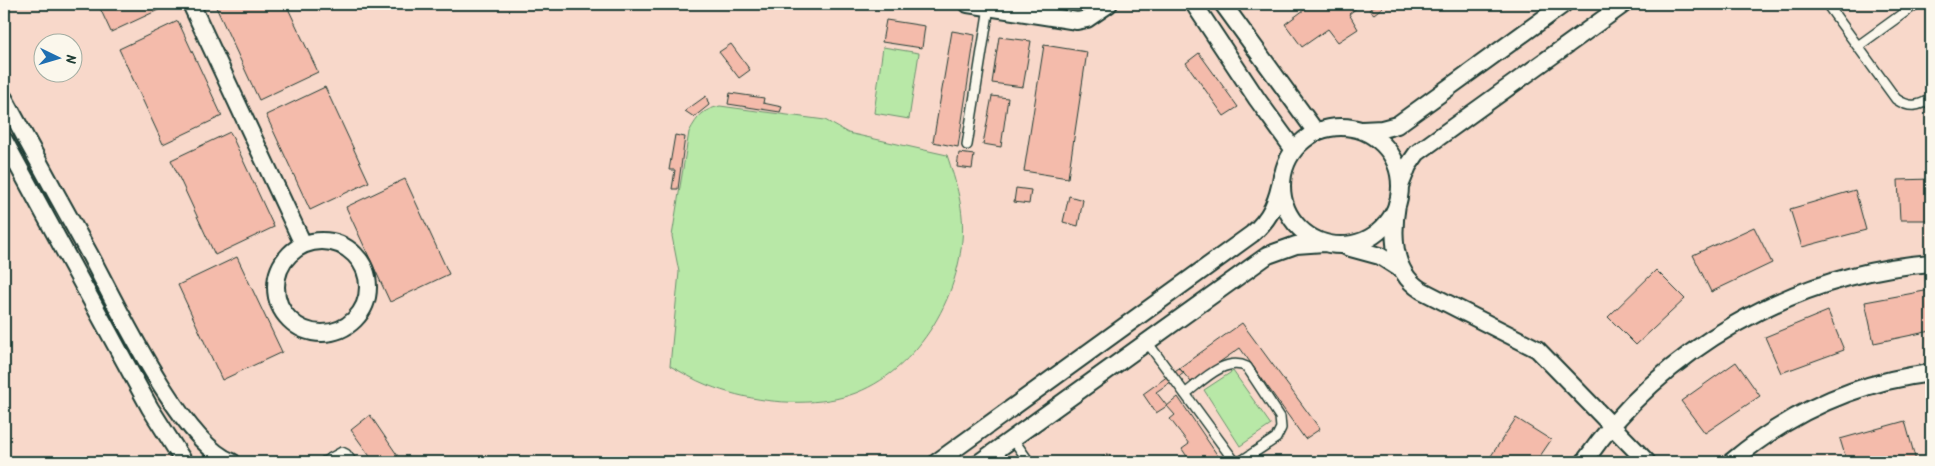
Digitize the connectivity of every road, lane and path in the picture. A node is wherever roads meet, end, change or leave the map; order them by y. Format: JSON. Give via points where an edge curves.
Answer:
{"nodes":[{"id":1,"x":191,"y":4,"type":"edge"},
{"id":2,"x":968,"y":4,"type":"edge"},
{"id":3,"x":1109,"y":4,"type":"edge"},
{"id":4,"x":1194,"y":4,"type":"edge"},
{"id":5,"x":1223,"y":4,"type":"edge"},
{"id":6,"x":1564,"y":4,"type":"edge"},
{"id":7,"x":1624,"y":4,"type":"edge"},
{"id":8,"x":1827,"y":4,"type":"edge"},
{"id":9,"x":1916,"y":4,"type":"edge"},
{"id":10,"x":989,"y":7,"type":"junction"},
{"id":11,"x":1236,"y":22,"type":"junction"},
{"id":12,"x":1217,"y":36,"type":"junction"},
{"id":13,"x":1858,"y":46,"type":"junction"},
{"id":14,"x":4,"y":98,"type":"edge"},
{"id":15,"x":1931,"y":98,"type":"edge"},
{"id":16,"x":1359,"y":130,"type":"junction"},
{"id":17,"x":1316,"y":132,"type":"junction"},
{"id":18,"x":4,"y":140,"type":"edge"},
{"id":19,"x":967,"y":145,"type":"dead end"},
{"id":20,"x":1294,"y":150,"type":"junction"},
{"id":21,"x":1282,"y":176,"type":"junction"},
{"id":22,"x":1398,"y":196,"type":"junction"},
{"id":23,"x":304,"y":244,"type":"junction"},
{"id":24,"x":1329,"y":244,"type":"junction"},
{"id":25,"x":1931,"y":263,"type":"edge"},
{"id":26,"x":1402,"y":270,"type":"junction"},
{"id":27,"x":1147,"y":342,"type":"junction"},
{"id":28,"x":1931,"y":373,"type":"edge"},
{"id":29,"x":1185,"y":394,"type":"junction"},
{"id":30,"x":1611,"y":426,"type":"junction"},
{"id":31,"x":1013,"y":439,"type":"junction"},
{"id":32,"x":184,"y":462,"type":"edge"},
{"id":33,"x":232,"y":462,"type":"edge"},
{"id":34,"x":324,"y":462,"type":"edge"},
{"id":35,"x":352,"y":462,"type":"edge"},
{"id":36,"x":937,"y":462,"type":"edge"},
{"id":37,"x":980,"y":462,"type":"edge"},
{"id":38,"x":1029,"y":462,"type":"edge"},
{"id":39,"x":1235,"y":462,"type":"edge"},
{"id":40,"x":1240,"y":462,"type":"edge"},
{"id":41,"x":1584,"y":462,"type":"edge"},
{"id":42,"x":1647,"y":462,"type":"edge"},
{"id":43,"x":1731,"y":462,"type":"edge"}],
"edges":[{"from":1,"to":23,"type":"street"},
{"from":2,"to":10,"type":"street"},
{"from":3,"to":10,"type":"street","via":[[1087,19],[1076,21]]},
{"from":4,"to":12,"type":"street"},
{"from":5,"to":11,"type":"street"},
{"from":6,"to":16,"type":"street","via":[[1397,125]]},
{"from":7,"to":22,"type":"street","via":[[1417,153],[1405,172]]},
{"from":8,"to":13,"type":"lane"},
{"from":9,"to":13,"type":"lane"},
{"from":10,"to":19,"type":"lane"},
{"from":11,"to":12,"type":"street"},
{"from":11,"to":17,"type":"street"},
{"from":12,"to":20,"type":"street"},
{"from":13,"to":15,"type":"lane","via":[[1896,99],[1916,106]]},
{"from":14,"to":33,"type":"street","via":[[158,381],[206,446]]},
{"from":16,"to":17,"type":"street","via":[[1337,127]]},
{"from":16,"to":22,"type":"street","via":[[1373,136],[1393,159],[1399,173]]},
{"from":17,"to":20,"type":"street"},
{"from":18,"to":32,"type":"street","via":[[150,408]]},
{"from":20,"to":21,"type":"street"},
{"from":21,"to":24,"type":"street","via":[[1284,204],[1290,218],[1311,238]]},
{"from":21,"to":36,"type":"street","via":[[1275,206],[1252,234]]},
{"from":22,"to":24,"type":"street","via":[[1390,219],[1379,231],[1351,245]]},
{"from":22,"to":26,"type":"street","via":[[1394,236]]},
{"from":23,"to":23,"type":"street","via":[[290,253],[281,265],[276,279],[276,294],[290,321],[318,333],[333,332],[347,326],[365,302],[368,287],[365,272],[347,248],[326,241]]},
{"from":24,"to":26,"type":"street","via":[[1368,252]]},
{"from":24,"to":27,"type":"street","via":[[1296,245],[1268,255]]},
{"from":25,"to":30,"type":"street","via":[[1852,276],[1762,309],[1681,360]]},
{"from":26,"to":30,"type":"street","via":[[1421,290],[1537,349]]},
{"from":27,"to":29,"type":"lane"},
{"from":27,"to":31,"type":"street"},
{"from":28,"to":43,"type":"street","via":[[1864,386],[1815,406],[1768,433]]},
{"from":29,"to":39,"type":"lane"},
{"from":29,"to":40,"type":"lane","via":[[1226,365],[1238,362],[1247,367],[1280,417],[1281,428],[1276,438]]},
{"from":30,"to":41,"type":"street"},
{"from":30,"to":42,"type":"street"},
{"from":31,"to":37,"type":"street"},
{"from":31,"to":38,"type":"lane"},
{"from":34,"to":35,"type":"lane","via":[[342,452]]}]}
